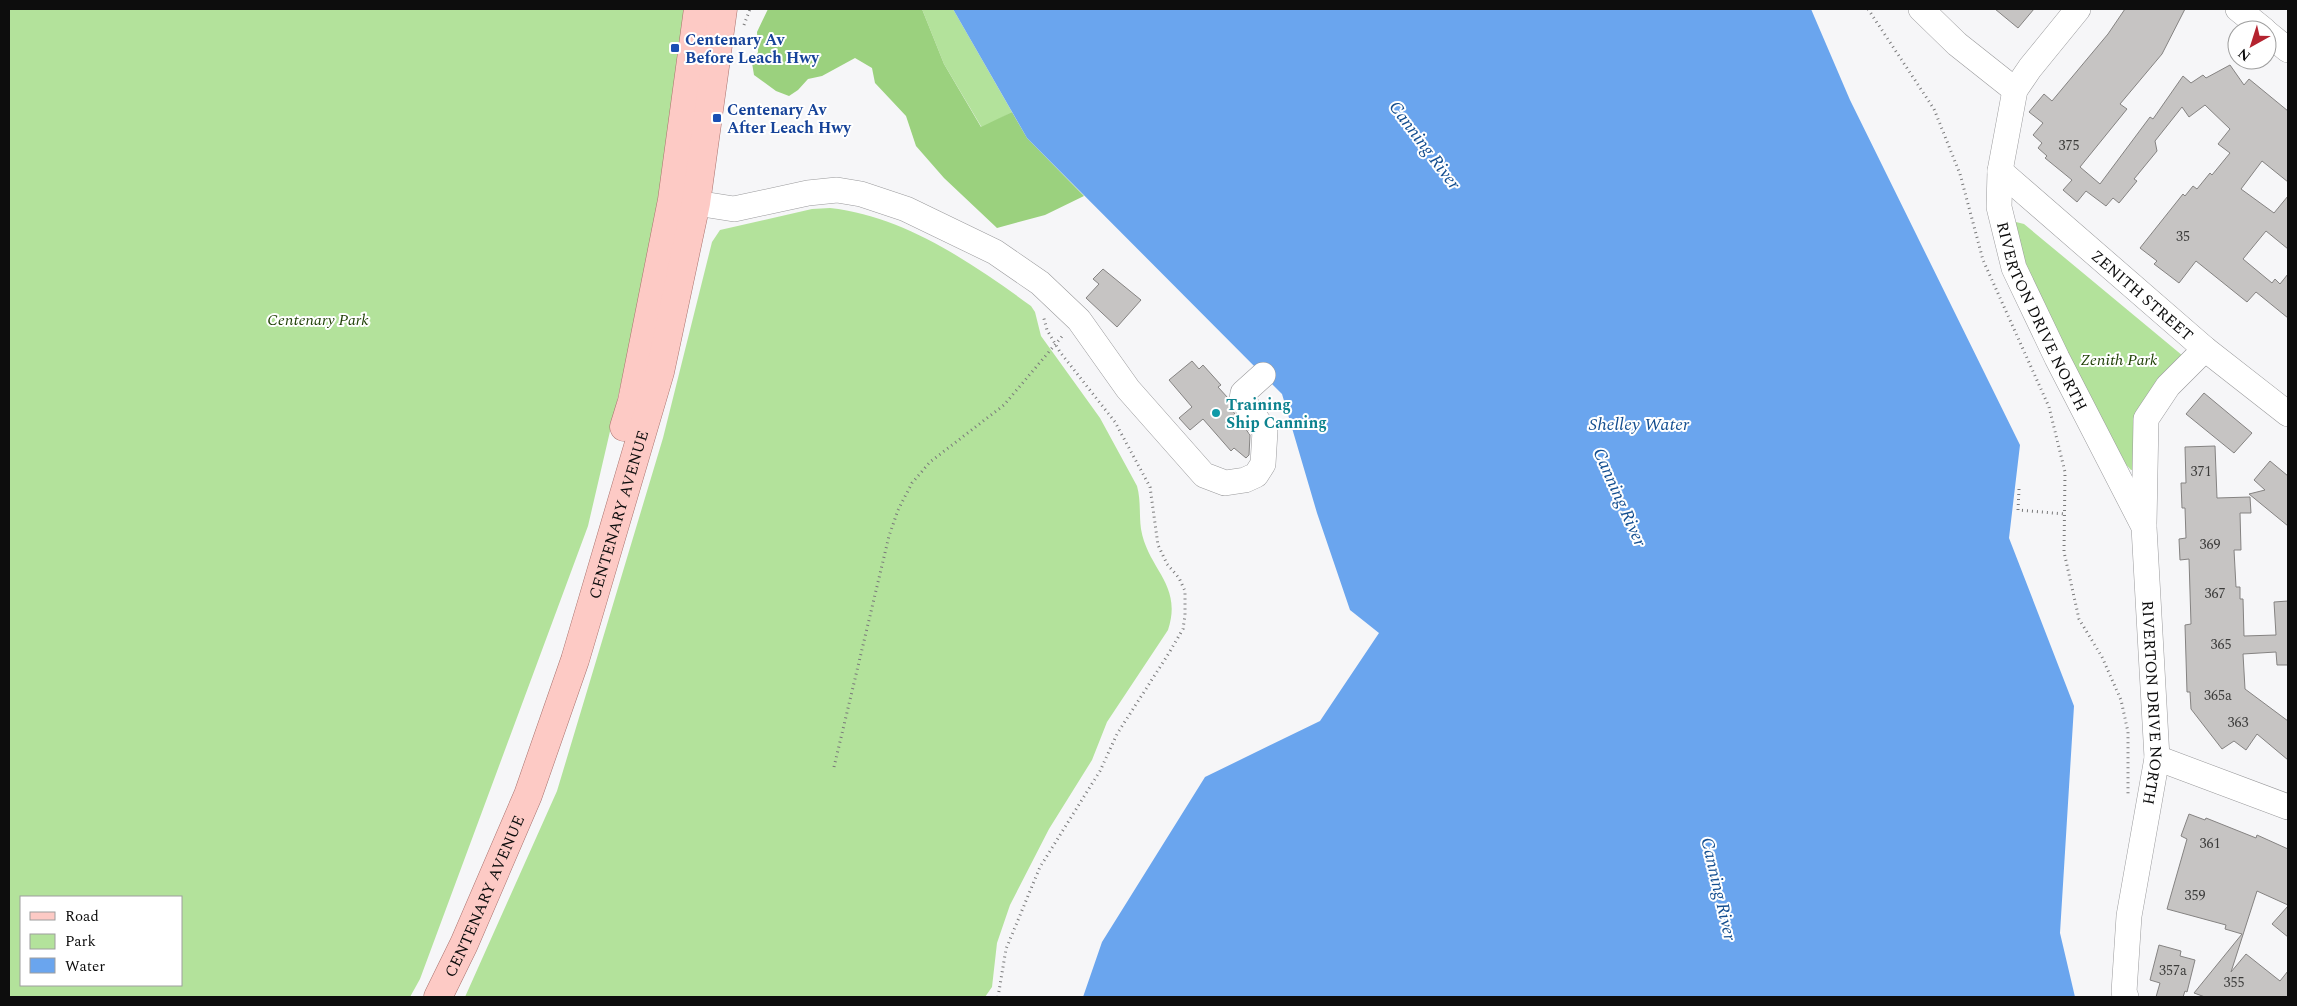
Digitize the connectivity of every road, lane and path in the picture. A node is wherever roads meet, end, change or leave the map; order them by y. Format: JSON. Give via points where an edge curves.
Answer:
{"nodes":[{"id":1,"x":698,"y":9,"type":"edge"},
{"id":2,"x":723,"y":9,"type":"edge"},
{"id":3,"x":1868,"y":9,"type":"edge"},
{"id":4,"x":1921,"y":9,"type":"edge"},
{"id":5,"x":2078,"y":9,"type":"edge"},
{"id":6,"x":2238,"y":9,"type":"edge"},
{"id":7,"x":2252,"y":20,"type":"edge"},
{"id":8,"x":2277,"y":41,"type":"edge"},
{"id":9,"x":2288,"y":50,"type":"edge"},
{"id":10,"x":2016,"y":90,"type":"junction"},
{"id":11,"x":2000,"y":171,"type":"junction"},
{"id":12,"x":684,"y":201,"type":"junction"},
{"id":13,"x":1042,"y":312,"type":"dead end"},
{"id":14,"x":1080,"y":320,"type":"junction"},
{"id":15,"x":1055,"y":344,"type":"junction"},
{"id":16,"x":2205,"y":349,"type":"junction"},
{"id":17,"x":1263,"y":375,"type":"dead end"},
{"id":18,"x":2288,"y":414,"type":"edge"},
{"id":19,"x":2019,"y":489,"type":"dead end"},
{"id":20,"x":2065,"y":514,"type":"junction"},
{"id":21,"x":2144,"y":527,"type":"junction"},
{"id":22,"x":2157,"y":758,"type":"junction"},
{"id":23,"x":834,"y":767,"type":"dead end"},
{"id":24,"x":2128,"y":800,"type":"dead end"},
{"id":25,"x":2288,"y":807,"type":"edge"},
{"id":26,"x":421,"y":997,"type":"edge"},
{"id":27,"x":438,"y":997,"type":"edge"},
{"id":28,"x":998,"y":997,"type":"edge"},
{"id":29,"x":2126,"y":997,"type":"edge"}],
"edges":[{"from":1,"to":12,"type":"main road","name":"CENTENARY AVENUE"},
{"from":2,"to":12,"type":"main road","name":"CENTENARY AVENUE"},
{"from":3,"to":20,"type":"path","via":[[1934,109],[1960,174],[1983,260],[2049,407],[2065,472]]},
{"from":4,"to":10,"type":"street","via":[[1957,44]]},
{"from":5,"to":10,"type":"street"},
{"from":6,"to":7,"type":"street"},
{"from":8,"to":9,"type":"street"},
{"from":10,"to":11,"type":"street","name":"RIVERTON DRIVE NORTH"},
{"from":11,"to":16,"type":"street","name":"ZENITH STREET"},
{"from":11,"to":21,"type":"street","name":"RIVERTON DRIVE NORTH","via":[[1999,207],[2014,268]]},
{"from":12,"to":14,"type":"street","via":[[734,209],[808,193],[837,190],[861,194],[906,209],[995,252],[1040,283]]},
{"from":12,"to":26,"type":"main road","name":"CENTENARY AVENUE","via":[[632,401],[539,717],[503,813]]},
{"from":12,"to":27,"type":"main road","name":"CENTENARY AVENUE","via":[[660,372],[575,660],[528,796]]},
{"from":13,"to":15,"type":"path"},
{"from":14,"to":15,"type":"path"},
{"from":14,"to":17,"type":"street","via":[[1128,389],[1204,475],[1214,480],[1225,483],[1245,480],[1256,475],[1263,464],[1265,431],[1242,399],[1243,393]]},
{"from":15,"to":23,"type":"path","via":[[1004,405],[930,462],[912,483],[889,536]]},
{"from":15,"to":28,"type":"path","via":[[1115,422],[1150,487],[1158,545],[1184,591],[1185,615],[1183,629],[1040,867],[1006,949]]},
{"from":16,"to":18,"type":"street","name":"ZENITH STREET"},
{"from":16,"to":21,"type":"street","name":"RIVERTON DRIVE NORTH","via":[[2168,386],[2146,419]]},
{"from":19,"to":20,"type":"path","via":[[2018,510]]},
{"from":20,"to":24,"type":"path","via":[[2064,552],[2078,619],[2102,657],[2121,700],[2128,732]]},
{"from":21,"to":22,"type":"street","name":"RIVERTON DRIVE NORTH"},
{"from":22,"to":25,"type":"street"},
{"from":22,"to":29,"type":"street","name":"RIVERTON DRIVE NORTH","via":[[2129,916]]}]}
